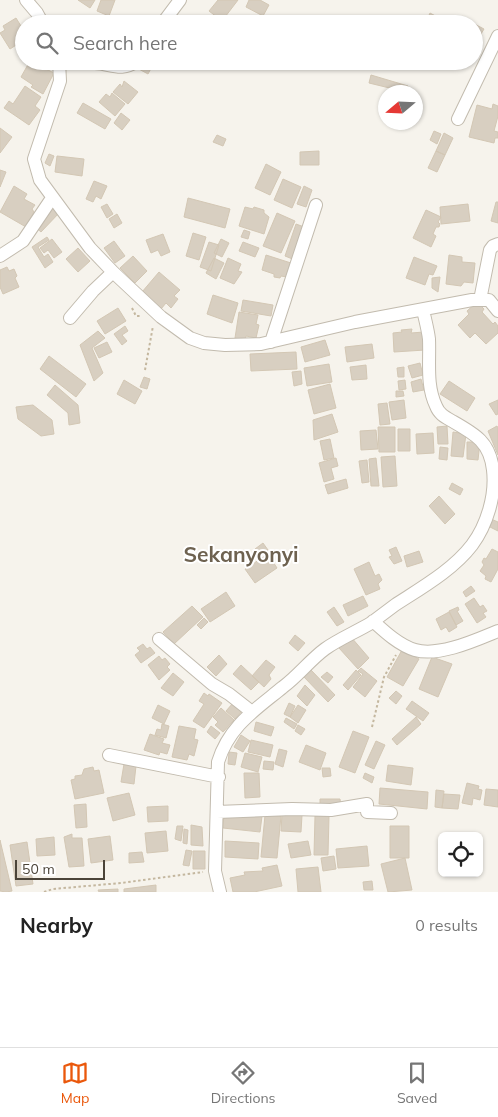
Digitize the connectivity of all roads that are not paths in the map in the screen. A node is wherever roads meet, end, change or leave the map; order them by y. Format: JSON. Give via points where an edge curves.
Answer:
{"nodes":[{"id":1,"x":26,"y":0,"type":"edge"},
{"id":2,"x":180,"y":0,"type":"edge"},
{"id":3,"x":38,"y":15,"type":"edge"},
{"id":4,"x":169,"y":15,"type":"edge"},
{"id":5,"x":498,"y":36,"type":"edge"},
{"id":6,"x":483,"y":67,"type":"edge"},
{"id":7,"x":60,"y":70,"type":"edge"},
{"id":8,"x":482,"y":70,"type":"edge"},
{"id":9,"x":458,"y":119,"type":"dead end"},
{"id":10,"x":52,"y":198,"type":"junction"},
{"id":11,"x":316,"y":205,"type":"dead end"},
{"id":12,"x":498,"y":244,"type":"edge"},
{"id":13,"x":0,"y":256,"type":"edge"},
{"id":14,"x":113,"y":272,"type":"junction"},
{"id":15,"x":480,"y":300,"type":"junction"},
{"id":16,"x":423,"y":310,"type":"junction"},
{"id":17,"x":498,"y":311,"type":"edge"},
{"id":18,"x":70,"y":318,"type":"dead end"},
{"id":19,"x":271,"y":342,"type":"junction"},
{"id":20,"x":373,"y":621,"type":"junction"},
{"id":21,"x":498,"y":631,"type":"edge"},
{"id":22,"x":159,"y":639,"type":"dead end"},
{"id":23,"x":252,"y":712,"type":"junction"},
{"id":24,"x":109,"y":755,"type":"dead end"},
{"id":25,"x":219,"y":777,"type":"junction"},
{"id":26,"x":217,"y":812,"type":"junction"},
{"id":27,"x":390,"y":813,"type":"dead end"},
{"id":28,"x":220,"y":892,"type":"edge"}],
"edges":[{"from":1,"to":3,"type":"street"},
{"from":2,"to":4,"type":"street"},
{"from":5,"to":6,"type":"street"},
{"from":7,"to":10,"type":"street","via":[[60,81],[34,159],[40,180]]},
{"from":8,"to":9,"type":"street"},
{"from":10,"to":13,"type":"street","via":[[23,241]]},
{"from":10,"to":14,"type":"street"},
{"from":11,"to":19,"type":"street"},
{"from":12,"to":15,"type":"street","via":[[490,250]]},
{"from":14,"to":18,"type":"street"},
{"from":14,"to":19,"type":"street","via":[[161,317],[190,338],[225,345]]},
{"from":15,"to":16,"type":"street"},
{"from":15,"to":17,"type":"street","via":[[489,300]]},
{"from":16,"to":19,"type":"street"},
{"from":16,"to":20,"type":"street","via":[[429,338],[428,374],[436,408],[484,442],[490,454],[494,487],[488,512],[472,545],[451,566]]},
{"from":20,"to":21,"type":"street","via":[[388,635],[416,650],[437,650],[469,643]]},
{"from":20,"to":23,"type":"street","via":[[324,649],[287,685]]},
{"from":22,"to":23,"type":"street","via":[[212,684]]},
{"from":23,"to":25,"type":"street","via":[[233,730],[222,748],[218,762]]},
{"from":24,"to":25,"type":"street"},
{"from":25,"to":26,"type":"street"},
{"from":26,"to":27,"type":"street","via":[[330,810],[367,804],[368,812]]},
{"from":26,"to":28,"type":"street","via":[[215,870]]}]}
